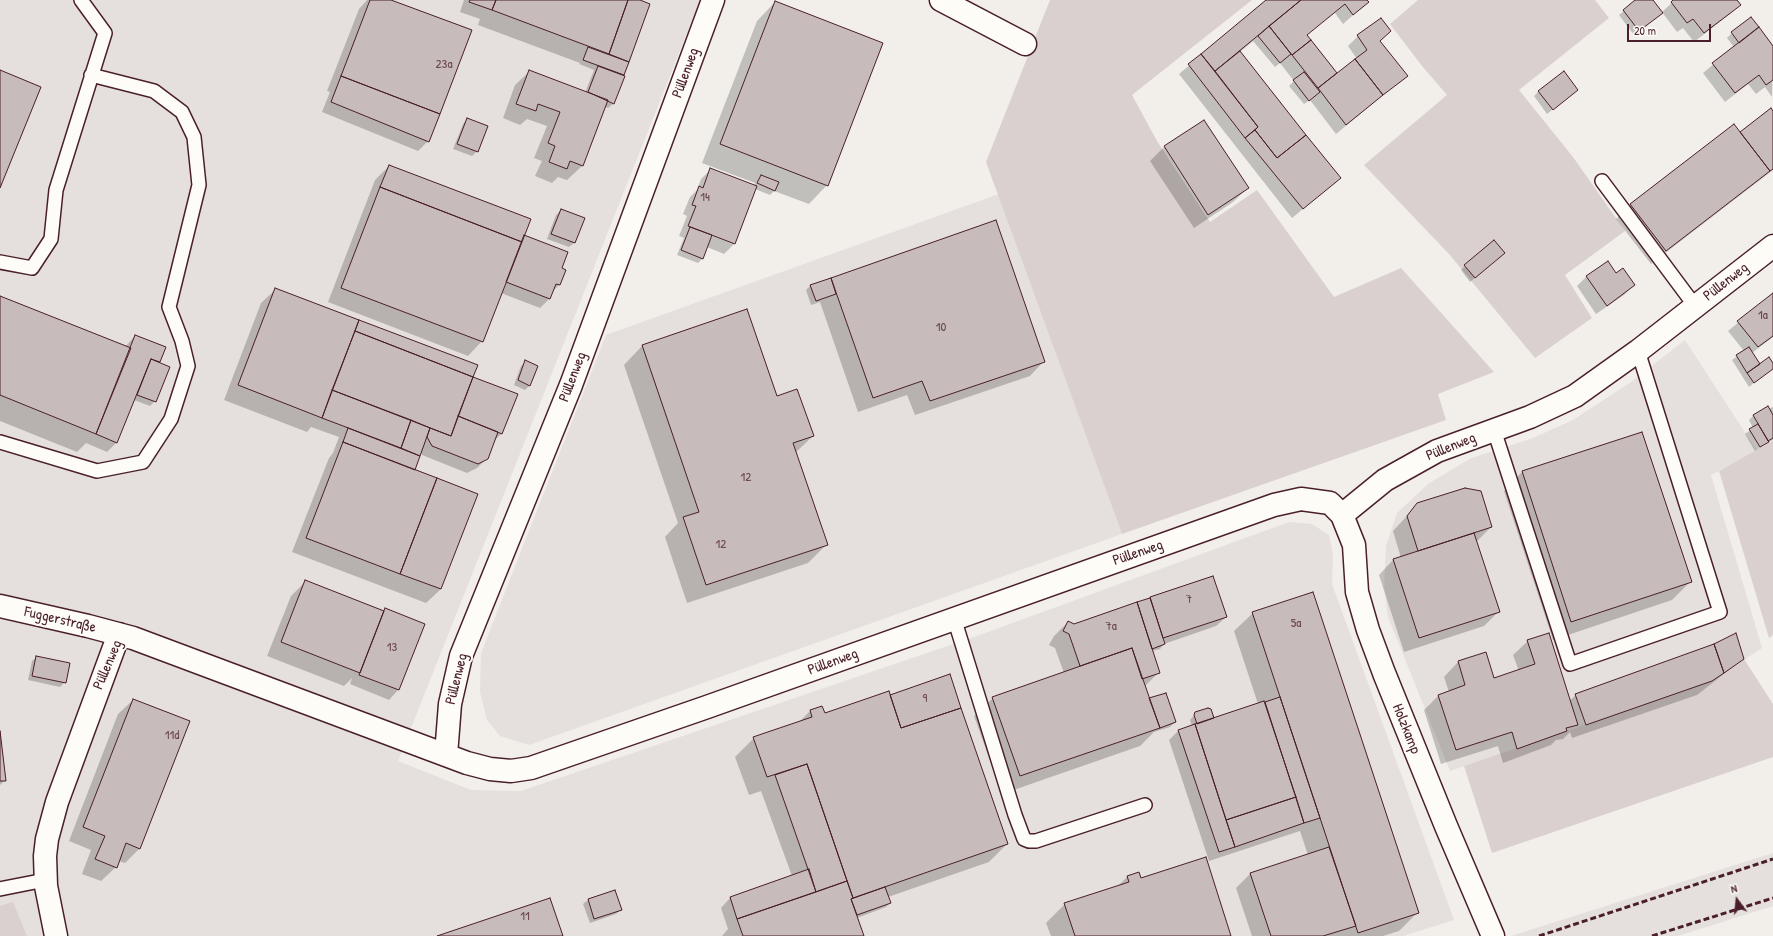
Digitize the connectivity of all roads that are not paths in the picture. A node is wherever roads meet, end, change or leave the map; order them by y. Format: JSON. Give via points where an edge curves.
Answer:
{"nodes":[{"id":1,"x":81,"y":0,"type":"edge"},
{"id":2,"x":713,"y":0,"type":"edge"},
{"id":3,"x":941,"y":0,"type":"edge"},
{"id":4,"x":1025,"y":44,"type":"dead end"},
{"id":5,"x":91,"y":75,"type":"junction"},
{"id":6,"x":1602,"y":181,"type":"dead end"},
{"id":7,"x":1773,"y":246,"type":"edge"},
{"id":8,"x":0,"y":262,"type":"edge"},
{"id":9,"x":1695,"y":306,"type":"junction"},
{"id":10,"x":1638,"y":351,"type":"junction"},
{"id":11,"x":1494,"y":430,"type":"junction"},
{"id":12,"x":0,"y":442,"type":"edge"},
{"id":13,"x":1342,"y":516,"type":"junction"},
{"id":14,"x":0,"y":606,"type":"edge"},
{"id":15,"x":954,"y":618,"type":"junction"},
{"id":16,"x":120,"y":634,"type":"junction"},
{"id":17,"x":446,"y":755,"type":"junction"},
{"id":18,"x":1145,"y":805,"type":"dead end"},
{"id":19,"x":45,"y":880,"type":"junction"},
{"id":20,"x":0,"y":889,"type":"edge"},
{"id":21,"x":56,"y":936,"type":"edge"},
{"id":22,"x":1493,"y":936,"type":"edge"}],
"edges":[{"from":1,"to":5,"type":"lane","via":[[105,32]]},
{"from":2,"to":17,"type":"street","name":"Püllenweg","via":[[571,385],[461,656],[450,704]]},
{"from":3,"to":4,"type":"street"},
{"from":5,"to":8,"type":"lane","via":[[56,190],[51,239],[32,268]]},
{"from":5,"to":12,"type":"lane","via":[[154,91],[182,112],[194,137],[199,185],[169,307],[188,366],[171,419],[143,462],[97,471]]},
{"from":6,"to":9,"type":"lane"},
{"from":7,"to":9,"type":"street","name":"Püllenweg"},
{"from":9,"to":10,"type":"street","name":"Püllenweg"},
{"from":10,"to":11,"type":"street","name":"Püllenweg","via":[[1574,396],[1530,417]]},
{"from":10,"to":11,"type":"lane","via":[[1720,612],[1570,664]]},
{"from":11,"to":13,"type":"street","name":"Püllenweg","via":[[1436,451],[1409,465],[1385,480]]},
{"from":13,"to":15,"type":"street","name":"Püllenweg","via":[[1330,503],[1314,500],[1301,499],[1274,505]]},
{"from":13,"to":22,"type":"street","name":"Holzkamp","via":[[1354,545],[1357,592],[1368,630]]},
{"from":14,"to":16,"type":"street","name":"Fuggerstraße"},
{"from":15,"to":17,"type":"street","name":"Püllenweg","via":[[531,768],[500,770],[467,763]]},
{"from":15,"to":18,"type":"lane","via":[[1024,839],[1036,841]]},
{"from":16,"to":17,"type":"street","name":"Püllenweg"},
{"from":16,"to":19,"type":"street","name":"Püllenweg","via":[[57,802],[47,840]]},
{"from":19,"to":20,"type":"lane"},
{"from":19,"to":21,"type":"street","name":"Püllenweg"}]}
